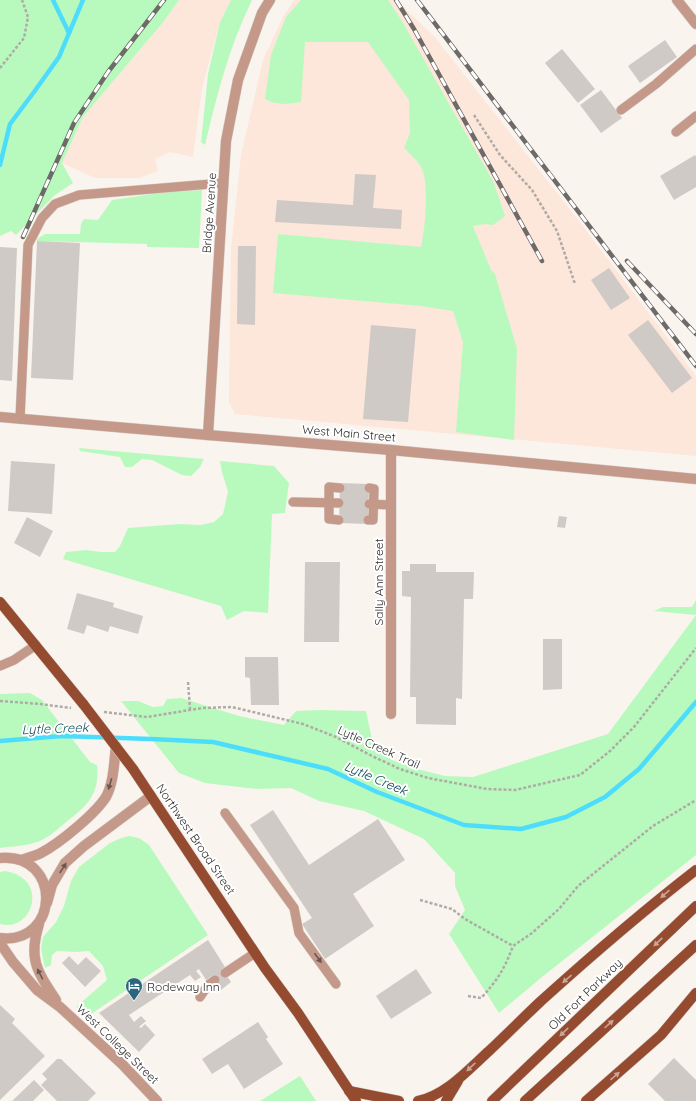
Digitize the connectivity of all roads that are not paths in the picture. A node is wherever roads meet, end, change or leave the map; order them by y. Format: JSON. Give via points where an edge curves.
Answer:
{"nodes":[{"id":1,"x":270,"y":0,"type":"edge"},
{"id":2,"x":677,"y":0,"type":"edge"},
{"id":3,"x":696,"y":24,"type":"edge"},
{"id":4,"x":696,"y":49,"type":"edge"},
{"id":5,"x":621,"y":110,"type":"dead end"},
{"id":6,"x":696,"y":116,"type":"edge"},
{"id":7,"x":676,"y":132,"type":"dead end"},
{"id":8,"x":224,"y":183,"type":"junction"},
{"id":9,"x":0,"y":417,"type":"edge"},
{"id":10,"x":20,"y":418,"type":"junction"},
{"id":11,"x":208,"y":435,"type":"junction"},
{"id":12,"x":391,"y":450,"type":"junction"},
{"id":13,"x":696,"y":479,"type":"edge"},
{"id":14,"x":340,"y":488,"type":"dead end"},
{"id":15,"x":369,"y":488,"type":"dead end"},
{"id":16,"x":293,"y":502,"type":"dead end"},
{"id":17,"x":329,"y":503,"type":"junction"},
{"id":18,"x":339,"y":503,"type":"dead end"},
{"id":19,"x":371,"y":504,"type":"junction"},
{"id":20,"x":391,"y":505,"type":"junction"},
{"id":21,"x":339,"y":520,"type":"dead end"},
{"id":22,"x":368,"y":520,"type":"dead end"},
{"id":23,"x":0,"y":602,"type":"edge"},
{"id":24,"x":36,"y":645,"type":"junction"},
{"id":25,"x":0,"y":666,"type":"edge"},
{"id":26,"x":391,"y":714,"type":"dead end"},
{"id":27,"x":116,"y":746,"type":"junction"},
{"id":28,"x":152,"y":796,"type":"junction"},
{"id":29,"x":225,"y":813,"type":"dead end"},
{"id":30,"x":0,"y":858,"type":"edge"},
{"id":31,"x":21,"y":860,"type":"junction"},
{"id":32,"x":696,"y":870,"type":"edge"},
{"id":33,"x":47,"y":903,"type":"junction"},
{"id":34,"x":696,"y":906,"type":"edge"},
{"id":35,"x":39,"y":922,"type":"junction"},
{"id":36,"x":0,"y":938,"type":"edge"},
{"id":37,"x":0,"y":943,"type":"edge"},
{"id":38,"x":696,"y":945,"type":"edge"},
{"id":39,"x":255,"y":953,"type":"junction"},
{"id":40,"x":225,"y":973,"type":"dead end"},
{"id":41,"x":215,"y":980,"type":"dead end"},
{"id":42,"x":336,"y":984,"type":"dead end"},
{"id":43,"x":696,"y":993,"type":"edge"},
{"id":44,"x":200,"y":996,"type":"dead end"},
{"id":45,"x":60,"y":1007,"type":"junction"},
{"id":46,"x":460,"y":1078,"type":"junction"},
{"id":47,"x":349,"y":1096,"type":"edge"},
{"id":48,"x":527,"y":1099,"type":"edge"},
{"id":49,"x":156,"y":1101,"type":"edge"},
{"id":50,"x":356,"y":1101,"type":"edge"},
{"id":51,"x":399,"y":1101,"type":"edge"},
{"id":52,"x":418,"y":1101,"type":"edge"},
{"id":53,"x":446,"y":1101,"type":"edge"},
{"id":54,"x":492,"y":1101,"type":"edge"},
{"id":55,"x":586,"y":1101,"type":"edge"}],
"edges":[{"from":1,"to":8,"type":"street","name":"Bridge Avenue","via":[[262,13],[238,80],[226,141]]},
{"from":2,"to":3,"type":"street"},
{"from":4,"to":5,"type":"lane"},
{"from":6,"to":7,"type":"lane"},
{"from":8,"to":10,"type":"lane","via":[[79,195],[56,204],[42,218],[28,245]]},
{"from":8,"to":11,"type":"street","name":"Bridge Avenue"},
{"from":9,"to":10,"type":"street","name":"West Main Street"},
{"from":10,"to":11,"type":"street","name":"West Main Street"},
{"from":11,"to":12,"type":"street","name":"West Main Street"},
{"from":12,"to":13,"type":"street","name":"West Main Street"},
{"from":12,"to":20,"type":"street","name":"Sally Ann Street"},
{"from":14,"to":17,"type":"lane","via":[[329,487]]},
{"from":15,"to":19,"type":"lane","via":[[374,489]]},
{"from":16,"to":17,"type":"lane"},
{"from":17,"to":18,"type":"lane"},
{"from":17,"to":21,"type":"lane","via":[[329,519]]},
{"from":19,"to":20,"type":"lane"},
{"from":19,"to":22,"type":"lane","via":[[373,520]]},
{"from":20,"to":26,"type":"street","name":"Sally Ann Street"},
{"from":23,"to":24,"type":"main road","name":"Northwest Broad Street"},
{"from":24,"to":25,"type":"lane"},
{"from":24,"to":27,"type":"main road","name":"Northwest Broad Street","bridge":true,"via":[[81,707]]},
{"from":27,"to":28,"type":"main road","name":"Northwest Broad Street","bridge":true},
{"from":27,"to":31,"type":"street","one_way":true,"via":[[110,787],[95,811],[41,853]]},
{"from":33,"to":28,"type":"street","name":"West College Street","one_way":true,"via":[[52,885],[65,863]]},
{"from":28,"to":39,"type":"main road","name":"Northwest Broad Street"},
{"from":29,"to":42,"type":"lane","one_way":true,"via":[[294,908],[299,933]]},
{"from":30,"to":31,"type":"street"},
{"from":31,"to":33,"type":"street","via":[[31,865],[44,882]]},
{"from":32,"to":46,"type":"main road","one_way":true,"via":[[541,1002]]},
{"from":33,"to":35,"type":"street","name":"West College Street"},
{"from":34,"to":54,"type":"main road","name":"Old Fort Parkway","one_way":true},
{"from":35,"to":36,"type":"street","via":[[24,935]]},
{"from":45,"to":35,"type":"street","name":"West College Street","one_way":true,"via":[[36,967],[34,942]]},
{"from":37,"to":45,"type":"street","name":"West College Street","via":[[37,990]]},
{"from":48,"to":38,"type":"main road","one_way":true},
{"from":39,"to":40,"type":"lane"},
{"from":39,"to":47,"type":"main road","name":"Northwest Broad Street","via":[[298,1013]]},
{"from":41,"to":44,"type":"lane"},
{"from":55,"to":43,"type":"main road","one_way":true,"via":[[661,1035]]},
{"from":45,"to":49,"type":"street","name":"West College Street","via":[[122,1064]]},
{"from":46,"to":52,"type":"main road","via":[[428,1098]]},
{"from":46,"to":53,"type":"main road"},
{"from":47,"to":50,"type":"main road","name":"Northwest Broad Street"},
{"from":47,"to":51,"type":"main road"}]}
